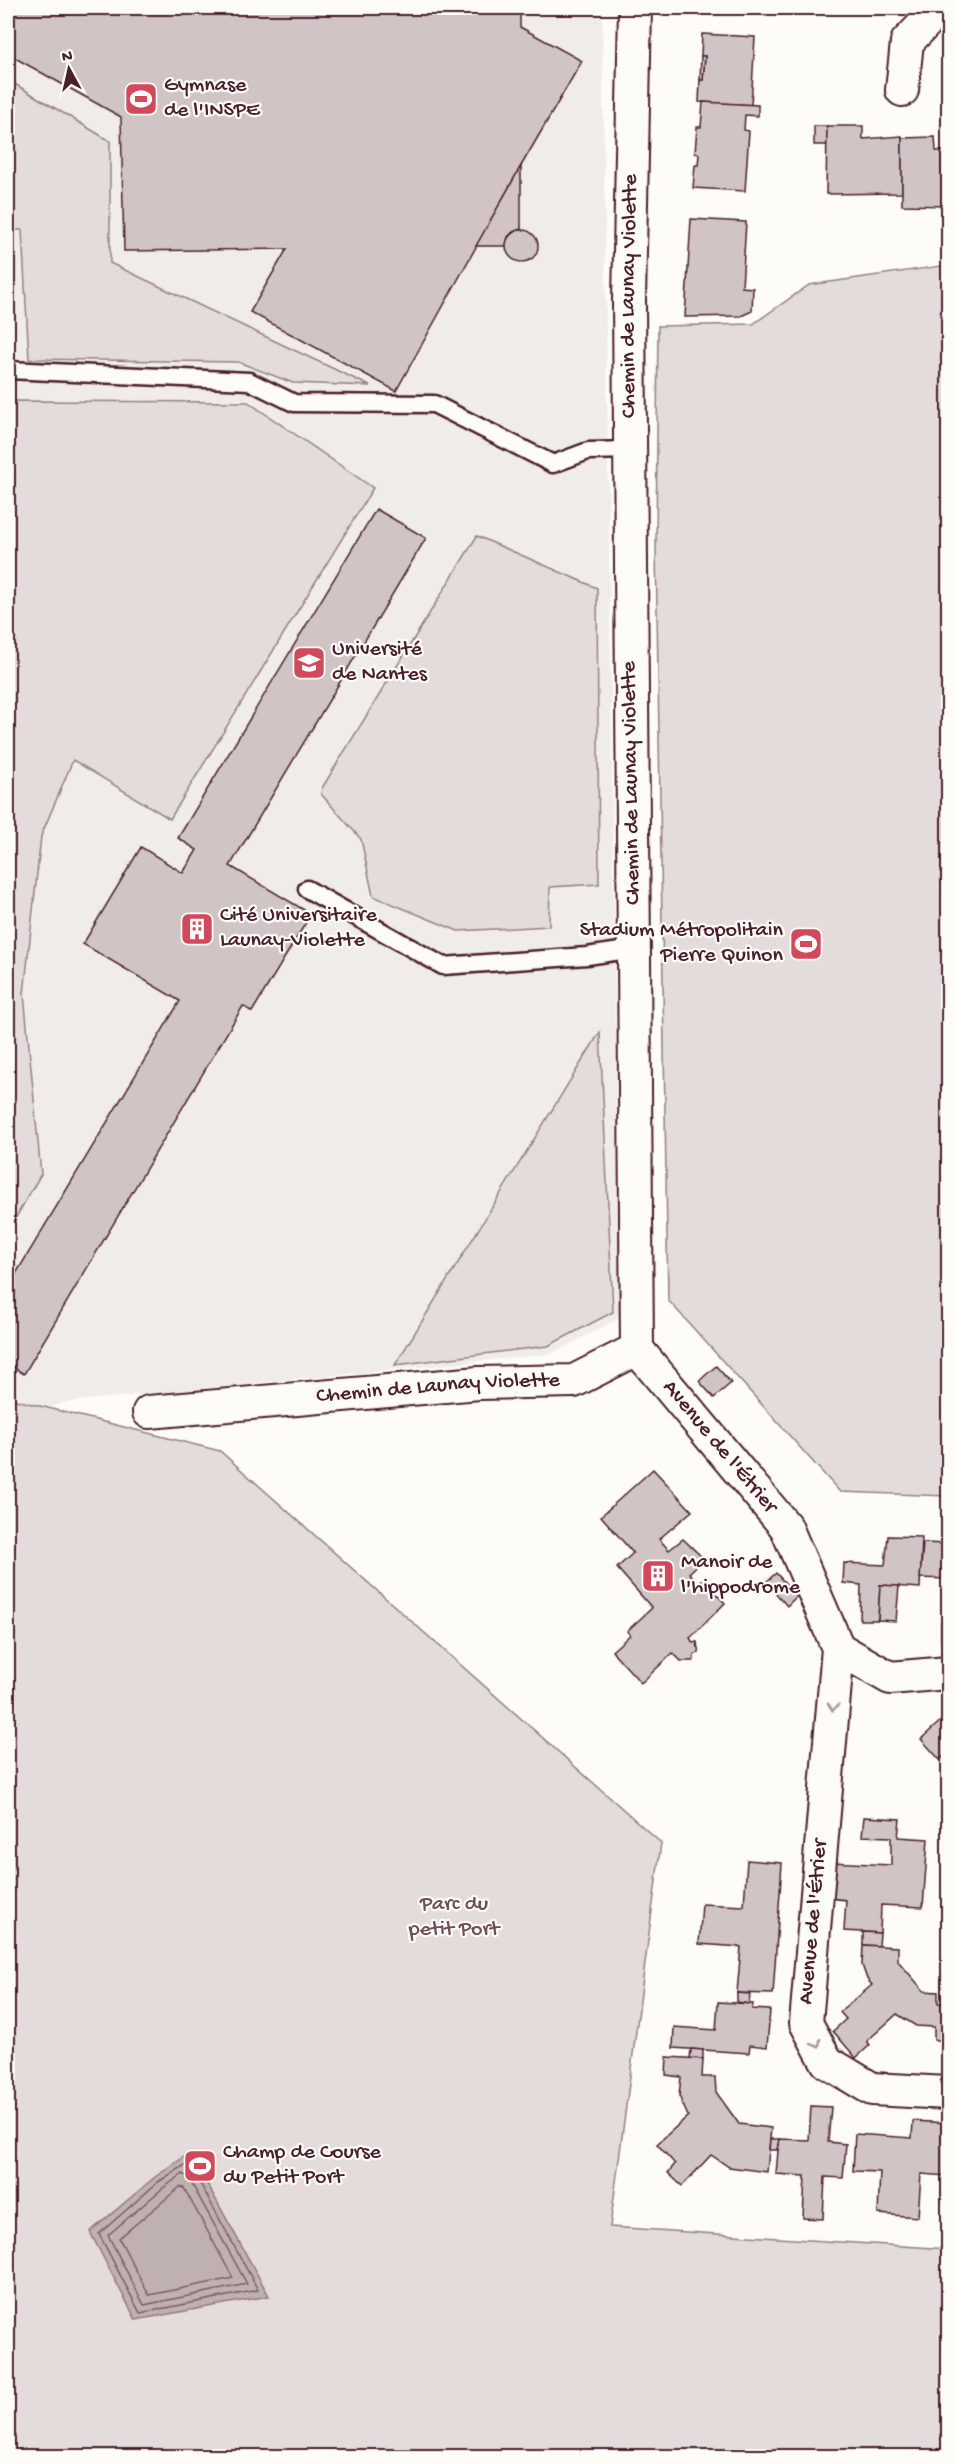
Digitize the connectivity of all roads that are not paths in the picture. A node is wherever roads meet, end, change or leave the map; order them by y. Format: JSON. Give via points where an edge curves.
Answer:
{"nodes":[{"id":1,"x":635,"y":8,"type":"edge"},
{"id":2,"x":940,"y":8,"type":"edge"},
{"id":3,"x":902,"y":90,"type":"dead end"},
{"id":4,"x":8,"y":370,"type":"edge"},
{"id":5,"x":630,"y":450,"type":"junction"},
{"id":6,"x":307,"y":889,"type":"dead end"},
{"id":7,"x":634,"y":948,"type":"junction"},
{"id":8,"x":638,"y":1349,"type":"junction"},
{"id":9,"x":149,"y":1412,"type":"dead end"},
{"id":10,"x":838,"y":1648,"type":"junction"},
{"id":11,"x":948,"y":1673,"type":"edge"},
{"id":12,"x":948,"y":2093,"type":"edge"}],
"edges":[{"from":1,"to":5,"type":"street","name":"Chemin de Launay Violette"},
{"from":2,"to":3,"type":"street","via":[[906,42]]},
{"from":4,"to":5,"type":"lane","via":[[249,381],[294,403],[434,404],[553,464],[588,451]]},
{"from":5,"to":7,"type":"street","name":"Chemin de Launay Violette"},
{"from":6,"to":7,"type":"lane","via":[[442,966],[587,957]]},
{"from":7,"to":8,"type":"street","name":"Chemin de Launay Violette"},
{"from":8,"to":9,"type":"street","name":"Chemin de Launay Violette","via":[[574,1381],[479,1383]]},
{"from":8,"to":10,"type":"street","name":"Avenue de l'Étrier","via":[[786,1527]]},
{"from":10,"to":11,"type":"street","via":[[890,1678]]},
{"from":10,"to":12,"type":"street","name":"Avenue de l'Étrier","one_way":true,"via":[[806,2022],[827,2062],[872,2089]]}]}
